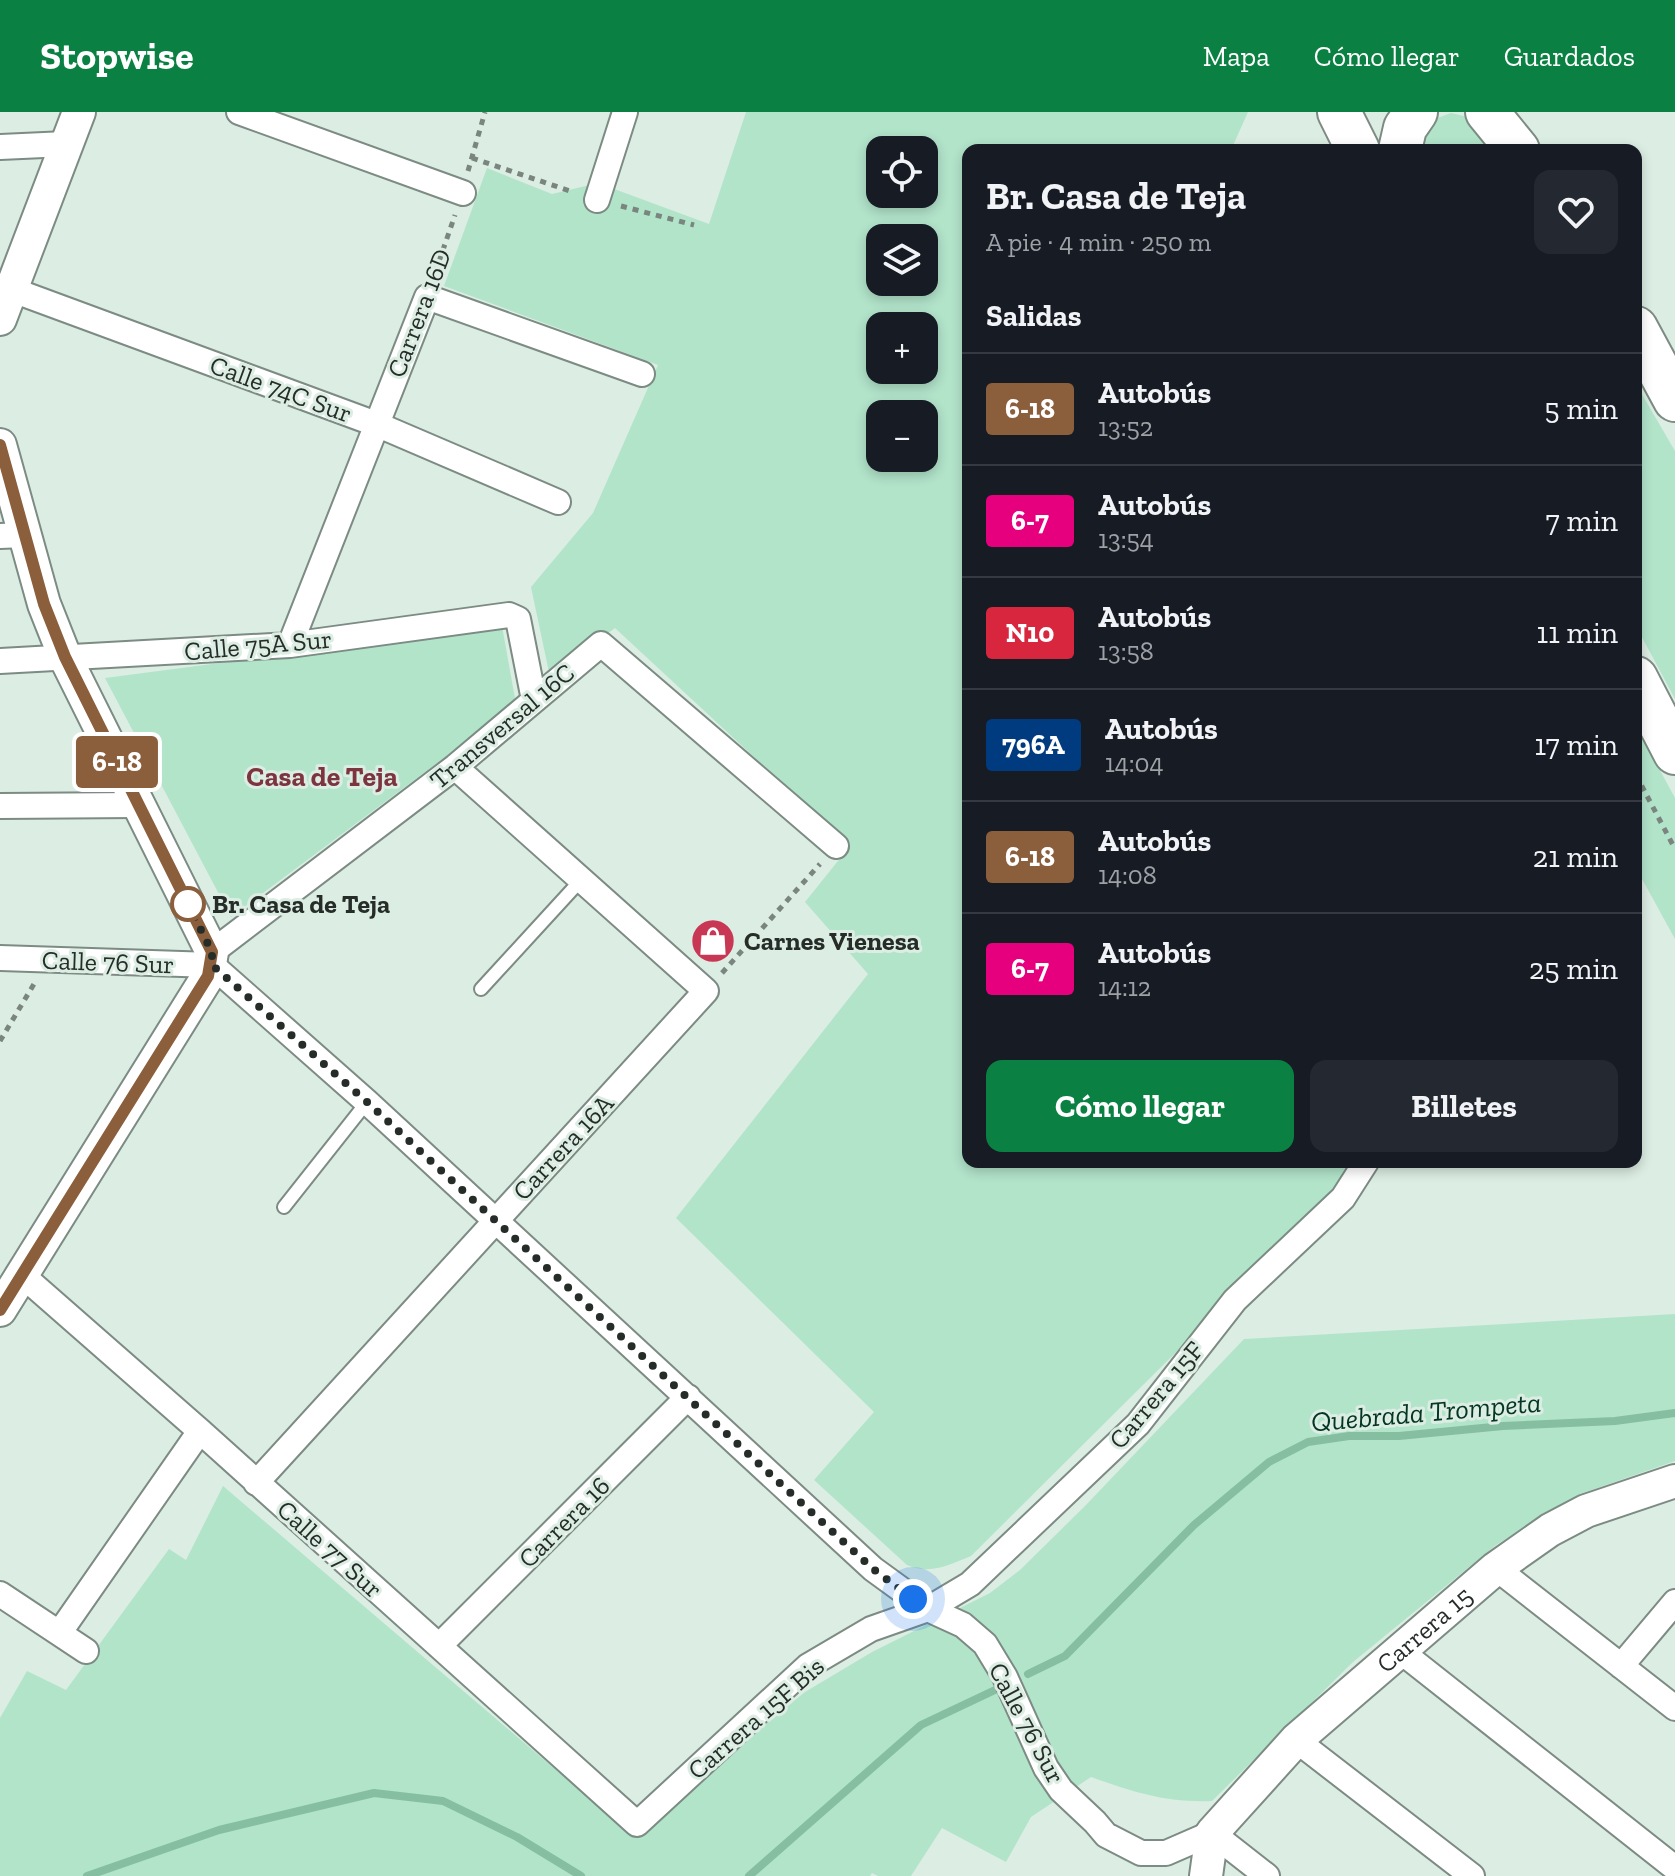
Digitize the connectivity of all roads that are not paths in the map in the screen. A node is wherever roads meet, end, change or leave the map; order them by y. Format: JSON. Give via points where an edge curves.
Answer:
{"nodes":[{"id":1,"x":79,"y":112,"type":"edge"},
{"id":2,"x":239,"y":112,"type":"edge"},
{"id":3,"x":625,"y":112,"type":"edge"},
{"id":4,"x":1339,"y":112,"type":"edge"},
{"id":5,"x":1416,"y":112,"type":"edge"},
{"id":6,"x":1487,"y":112,"type":"edge"},
{"id":7,"x":1521,"y":112,"type":"edge"},
{"id":8,"x":66,"y":144,"type":"junction"},
{"id":9,"x":1355,"y":144,"type":"edge"},
{"id":10,"x":1401,"y":144,"type":"edge"},
{"id":11,"x":1513,"y":144,"type":"edge"},
{"id":12,"x":1538,"y":144,"type":"edge"},
{"id":13,"x":0,"y":147,"type":"edge"},
{"id":14,"x":463,"y":193,"type":"road end"},
{"id":15,"x":597,"y":200,"type":"dead end"},
{"id":16,"x":5,"y":289,"type":"edge"},
{"id":17,"x":0,"y":319,"type":"edge"},
{"id":18,"x":1642,"y":339,"type":"edge"},
{"id":19,"x":642,"y":374,"type":"dead end"},
{"id":20,"x":1675,"y":400,"type":"edge"},
{"id":21,"x":376,"y":424,"type":"junction"},
{"id":22,"x":0,"y":445,"type":"edge"},
{"id":23,"x":558,"y":502,"type":"dead end"},
{"id":24,"x":12,"y":536,"type":"edge"},
{"id":25,"x":290,"y":645,"type":"junction"},
{"id":26,"x":65,"y":657,"type":"junction"},
{"id":27,"x":0,"y":661,"type":"edge"},
{"id":28,"x":1642,"y":690,"type":"edge"},
{"id":29,"x":534,"y":700,"type":"junction"},
{"id":30,"x":1675,"y":753,"type":"edge"},
{"id":31,"x":455,"y":767,"type":"junction"},
{"id":32,"x":138,"y":805,"type":"junction"},
{"id":33,"x":0,"y":806,"type":"edge"},
{"id":34,"x":836,"y":846,"type":"road end"},
{"id":35,"x":581,"y":880,"type":"junction"},
{"id":36,"x":0,"y":958,"type":"edge"},
{"id":37,"x":212,"y":959,"type":"junction"},
{"id":38,"x":481,"y":989,"type":"dead end"},
{"id":39,"x":367,"y":1102,"type":"junction"},
{"id":40,"x":1362,"y":1168,"type":"edge"},
{"id":41,"x":284,"y":1207,"type":"dead end"},
{"id":42,"x":496,"y":1220,"type":"junction"},
{"id":43,"x":22,"y":1275,"type":"junction"},
{"id":44,"x":0,"y":1310,"type":"edge"},
{"id":45,"x":688,"y":1397,"type":"junction"},
{"id":46,"x":200,"y":1431,"type":"junction"},
{"id":47,"x":1675,"y":1481,"type":"edge"},
{"id":48,"x":256,"y":1483,"type":"junction"},
{"id":49,"x":1496,"y":1568,"type":"junction"},
{"id":50,"x":0,"y":1594,"type":"edge"},
{"id":51,"x":1675,"y":1602,"type":"edge"},
{"id":52,"x":928,"y":1609,"type":"junction"},
{"id":53,"x":60,"y":1632,"type":"junction"},
{"id":54,"x":439,"y":1646,"type":"junction"},
{"id":55,"x":1399,"y":1650,"type":"junction"},
{"id":56,"x":86,"y":1651,"type":"dead end"},
{"id":57,"x":1621,"y":1666,"type":"junction"},
{"id":58,"x":1675,"y":1708,"type":"edge"},
{"id":59,"x":1296,"y":1740,"type":"junction"},
{"id":60,"x":637,"y":1824,"type":"joint"},
{"id":61,"x":1212,"y":1833,"type":"junction"},
{"id":62,"x":1166,"y":1853,"type":"junction"},
{"id":63,"x":1675,"y":1868,"type":"edge"},
{"id":64,"x":1155,"y":1876,"type":"edge"},
{"id":65,"x":1206,"y":1876,"type":"edge"},
{"id":66,"x":1267,"y":1876,"type":"edge"},
{"id":67,"x":1472,"y":1876,"type":"edge"}],
"edges":[{"from":1,"to":8,"type":"street"},
{"from":2,"to":14,"type":"street"},
{"from":3,"to":15,"type":"street"},
{"from":4,"to":9,"type":"highway"},
{"from":5,"to":10,"type":"highway"},
{"from":6,"to":11,"type":"highway"},
{"from":7,"to":12,"type":"highway"},
{"from":8,"to":13,"type":"street"},
{"from":8,"to":16,"type":"street"},
{"from":16,"to":17,"type":"street"},
{"from":16,"to":21,"type":"street","name":"Calle 74C Sur"},
{"from":18,"to":20,"type":"highway"},
{"from":19,"to":21,"type":"street","name":"Carrera 16D","via":[[427,297]]},
{"from":21,"to":23,"type":"street","name":"Calle 74C Sur"},
{"from":21,"to":25,"type":"street","name":"Carrera 16D"},
{"from":22,"to":24,"type":"street"},
{"from":24,"to":26,"type":"street"},
{"from":25,"to":26,"type":"street","name":"Calle 75A Sur"},
{"from":25,"to":29,"type":"street","name":"Calle 75A Sur","via":[[514,616]]},
{"from":26,"to":27,"type":"street","name":"Calle 75A Sur"},
{"from":26,"to":32,"type":"street"},
{"from":28,"to":30,"type":"highway"},
{"from":29,"to":31,"type":"street","name":"Transversal 16C"},
{"from":29,"to":34,"type":"street","name":"Transversal 16C","via":[[601,644]]},
{"from":31,"to":35,"type":"street"},
{"from":31,"to":37,"type":"street","name":"Transversal 16C"},
{"from":32,"to":33,"type":"street"},
{"from":32,"to":37,"type":"street"},
{"from":35,"to":38,"type":"lane"},
{"from":35,"to":42,"type":"street","name":"Carrera 16A","via":[[706,991]]},
{"from":36,"to":37,"type":"street","name":"Calle 76 Sur"},
{"from":37,"to":39,"type":"street","name":"Calle 76 Sur"},
{"from":37,"to":43,"type":"street","via":[[208,976]]},
{"from":39,"to":41,"type":"lane"},
{"from":39,"to":42,"type":"street","name":"Calle 76 Sur"},
{"from":40,"to":52,"type":"street","name":"Carrera 15F","via":[[1343,1198],[1235,1300],[1138,1424],[970,1584]]},
{"from":42,"to":45,"type":"street","name":"Calle 76 Sur"},
{"from":42,"to":48,"type":"street","name":"Carrera 16A"},
{"from":43,"to":44,"type":"street"},
{"from":43,"to":46,"type":"street","name":"Calle 77 Sur"},
{"from":45,"to":52,"type":"street","name":"Calle 76 Sur","via":[[873,1569]]},
{"from":45,"to":54,"type":"street","name":"Carrera 16"},
{"from":46,"to":48,"type":"street","name":"Calle 77 Sur"},
{"from":46,"to":53,"type":"street"},
{"from":47,"to":49,"type":"street","name":"Carrera 15","via":[[1586,1511]]},
{"from":48,"to":54,"type":"street","name":"Calle 77 Sur"},
{"from":49,"to":55,"type":"street","name":"Carrera 15"},
{"from":49,"to":57,"type":"street"},
{"from":50,"to":53,"type":"street"},
{"from":51,"to":57,"type":"street"},
{"from":52,"to":60,"type":"street","name":"Carrera 15F Bis","via":[[871,1629],[808,1666]]},
{"from":52,"to":62,"type":"street","name":"Calle 76 Sur","via":[[963,1625],[985,1644],[1061,1790],[1106,1835],[1141,1853]]},
{"from":53,"to":56,"type":"street"},
{"from":54,"to":60,"type":"street","name":"Calle 77 Sur"},
{"from":55,"to":59,"type":"street","name":"Carrera 15"},
{"from":55,"to":63,"type":"street"},
{"from":57,"to":58,"type":"street"},
{"from":59,"to":61,"type":"street","name":"Carrera 15"},
{"from":59,"to":67,"type":"street"},
{"from":61,"to":62,"type":"street"},
{"from":61,"to":65,"type":"street"},
{"from":61,"to":66,"type":"street"},
{"from":62,"to":64,"type":"street"}]}
